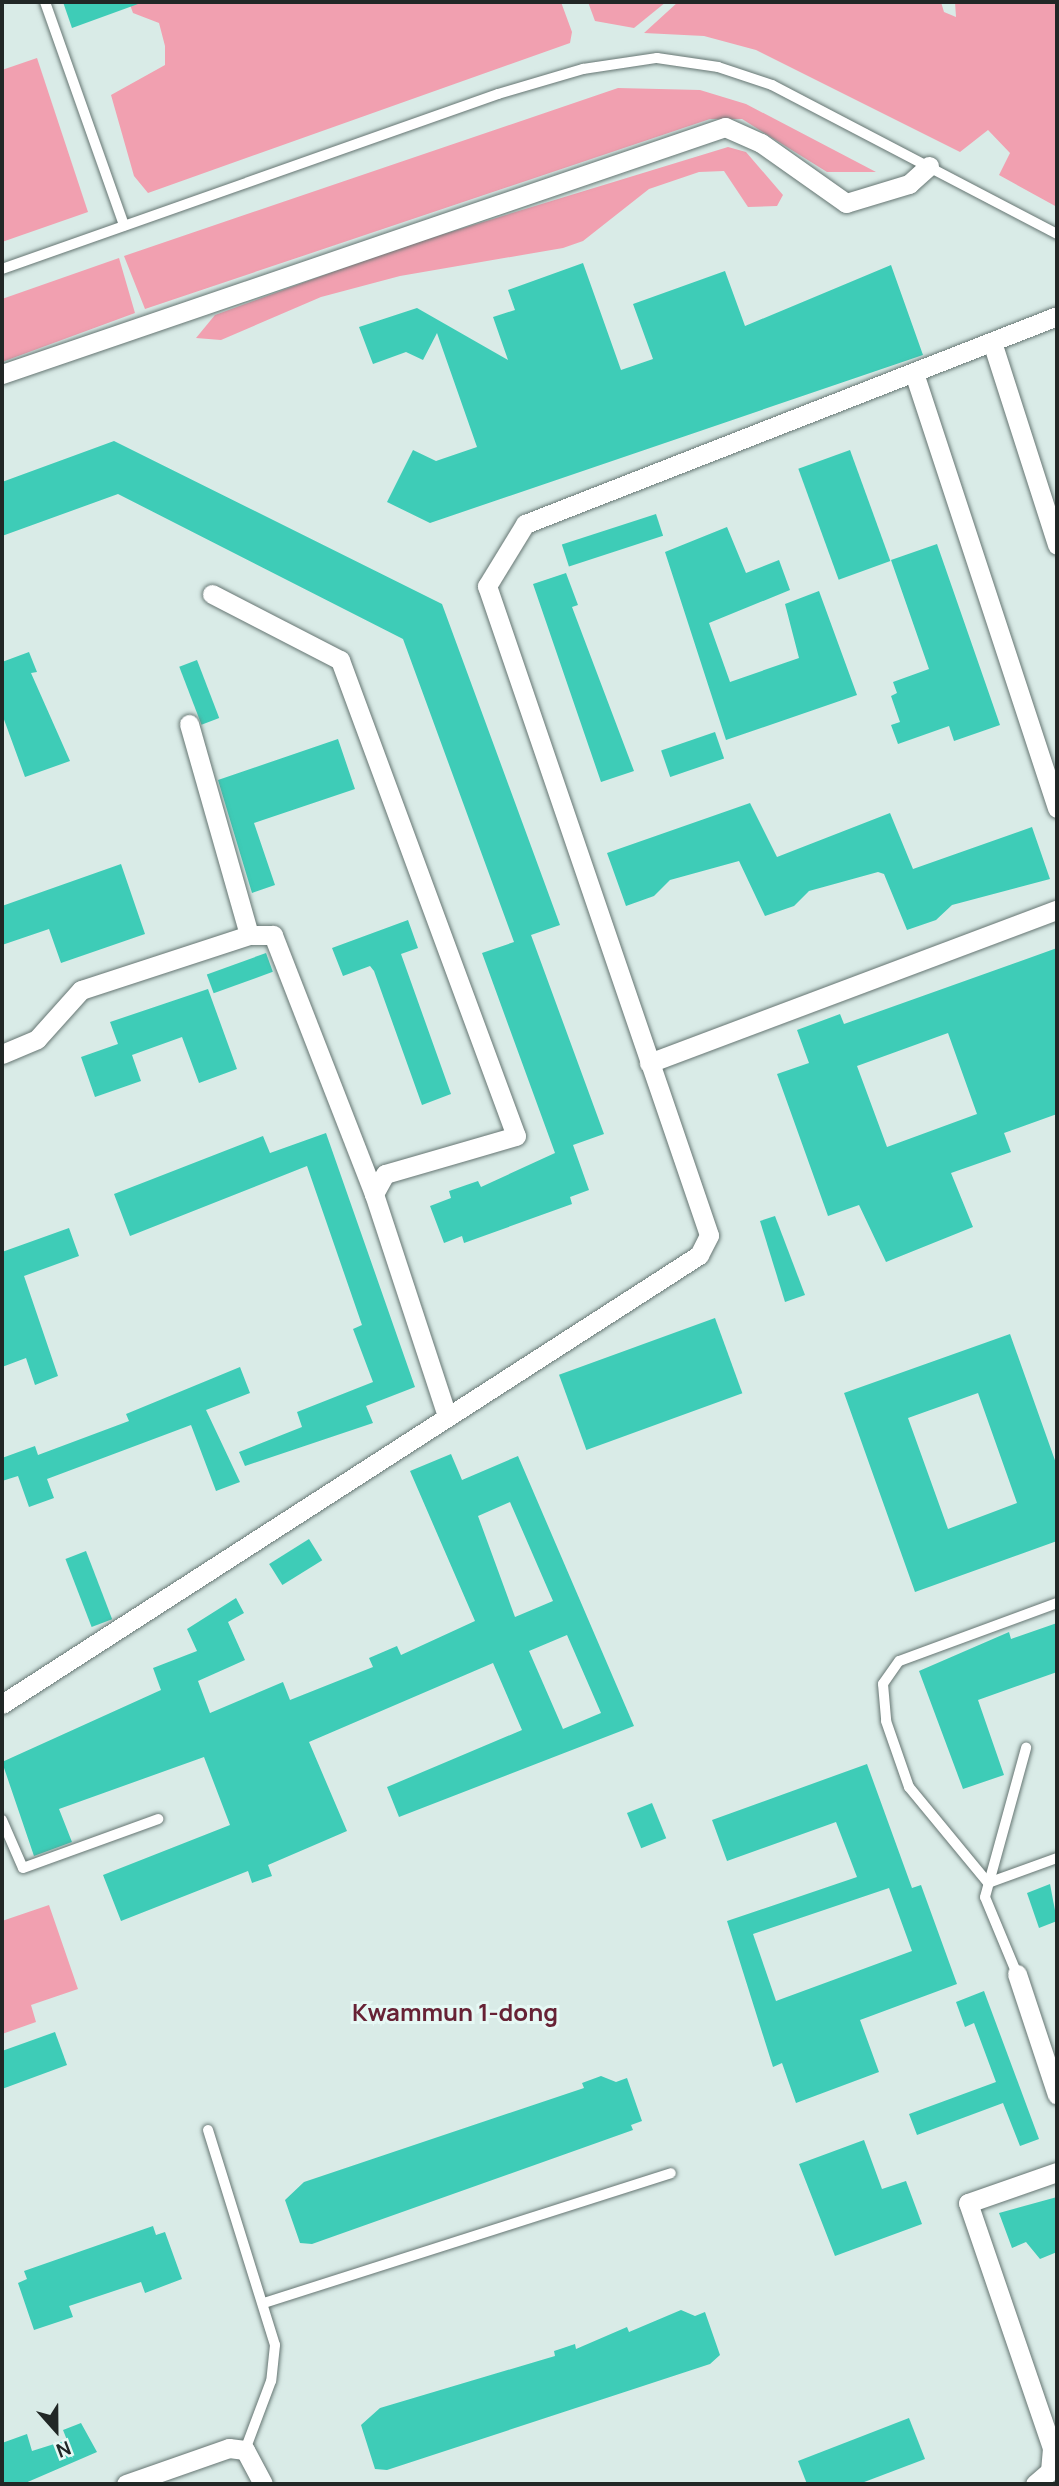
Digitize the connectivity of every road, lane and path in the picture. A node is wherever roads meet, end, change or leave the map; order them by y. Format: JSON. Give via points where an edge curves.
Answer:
{"nodes":[{"id":1,"x":45,"y":2,"type":"edge"},
{"id":2,"x":929,"y":166,"type":"junction"},
{"id":3,"x":124,"y":225,"type":"junction"},
{"id":4,"x":1057,"y":234,"type":"edge"},
{"id":5,"x":2,"y":269,"type":"edge"},
{"id":6,"x":1057,"y":316,"type":"edge"},
{"id":7,"x":992,"y":342,"type":"junction"},
{"id":8,"x":914,"y":373,"type":"junction"},
{"id":9,"x":2,"y":374,"type":"edge"},
{"id":10,"x":1057,"y":545,"type":"edge"},
{"id":11,"x":212,"y":594,"type":"dead end"},
{"id":12,"x":189,"y":723,"type":"dead end"},
{"id":13,"x":1057,"y":808,"type":"edge"},
{"id":14,"x":1057,"y":910,"type":"edge"},
{"id":15,"x":249,"y":935,"type":"junction"},
{"id":16,"x":2,"y":1054,"type":"edge"},
{"id":17,"x":649,"y":1063,"type":"junction"},
{"id":18,"x":374,"y":1194,"type":"junction"},
{"id":19,"x":447,"y":1416,"type":"junction"},
{"id":20,"x":1057,"y":1603,"type":"edge"},
{"id":21,"x":2,"y":1704,"type":"edge"},
{"id":22,"x":1026,"y":1748,"type":"dead end"},
{"id":23,"x":2,"y":1819,"type":"edge"},
{"id":24,"x":158,"y":1819,"type":"dead end"},
{"id":25,"x":1057,"y":1858,"type":"edge"},
{"id":26,"x":988,"y":1883,"type":"junction"},
{"id":27,"x":1017,"y":1974,"type":"joint"},
{"id":28,"x":1057,"y":2095,"type":"edge"},
{"id":29,"x":208,"y":2130,"type":"dead end"},
{"id":30,"x":1057,"y":2172,"type":"edge"},
{"id":31,"x":671,"y":2173,"type":"dead end"},
{"id":32,"x":264,"y":2303,"type":"junction"},
{"id":33,"x":245,"y":2450,"type":"junction"},
{"id":34,"x":126,"y":2484,"type":"edge"},
{"id":35,"x":263,"y":2484,"type":"edge"},
{"id":36,"x":1035,"y":2484,"type":"edge"}],
"edges":[{"from":1,"to":3,"type":"lane"},
{"from":2,"to":3,"type":"lane","via":[[772,85],[718,67],[657,58],[583,69],[498,94]]},
{"from":2,"to":4,"type":"lane"},
{"from":2,"to":9,"type":"street","via":[[909,184],[846,203],[761,143],[726,127]]},
{"from":3,"to":5,"type":"lane"},
{"from":6,"to":7,"type":"street"},
{"from":7,"to":8,"type":"street"},
{"from":7,"to":10,"type":"street"},
{"from":8,"to":13,"type":"street"},
{"from":8,"to":17,"type":"street","via":[[524,524],[487,586]]},
{"from":11,"to":18,"type":"street","via":[[340,660],[516,1136],[385,1174]]},
{"from":12,"to":15,"type":"street"},
{"from":14,"to":17,"type":"street"},
{"from":15,"to":16,"type":"street","via":[[81,990],[37,1039]]},
{"from":15,"to":18,"type":"street","via":[[273,935]]},
{"from":17,"to":19,"type":"street","via":[[709,1235],[699,1255]]},
{"from":18,"to":19,"type":"street"},
{"from":19,"to":21,"type":"street"},
{"from":20,"to":26,"type":"lane","via":[[899,1661],[883,1684],[886,1721],[909,1787]]},
{"from":22,"to":26,"type":"lane"},
{"from":23,"to":24,"type":"lane","via":[[23,1868]]},
{"from":25,"to":26,"type":"lane"},
{"from":26,"to":27,"type":"lane","via":[[985,1897]]},
{"from":27,"to":28,"type":"street"},
{"from":29,"to":32,"type":"lane"},
{"from":30,"to":36,"type":"street","via":[[968,2203],[1052,2448],[1050,2471]]},
{"from":31,"to":32,"type":"lane"},
{"from":32,"to":33,"type":"lane","via":[[275,2345],[271,2381]]},
{"from":33,"to":34,"type":"street","via":[[229,2448]]},
{"from":33,"to":35,"type":"street"}]}
